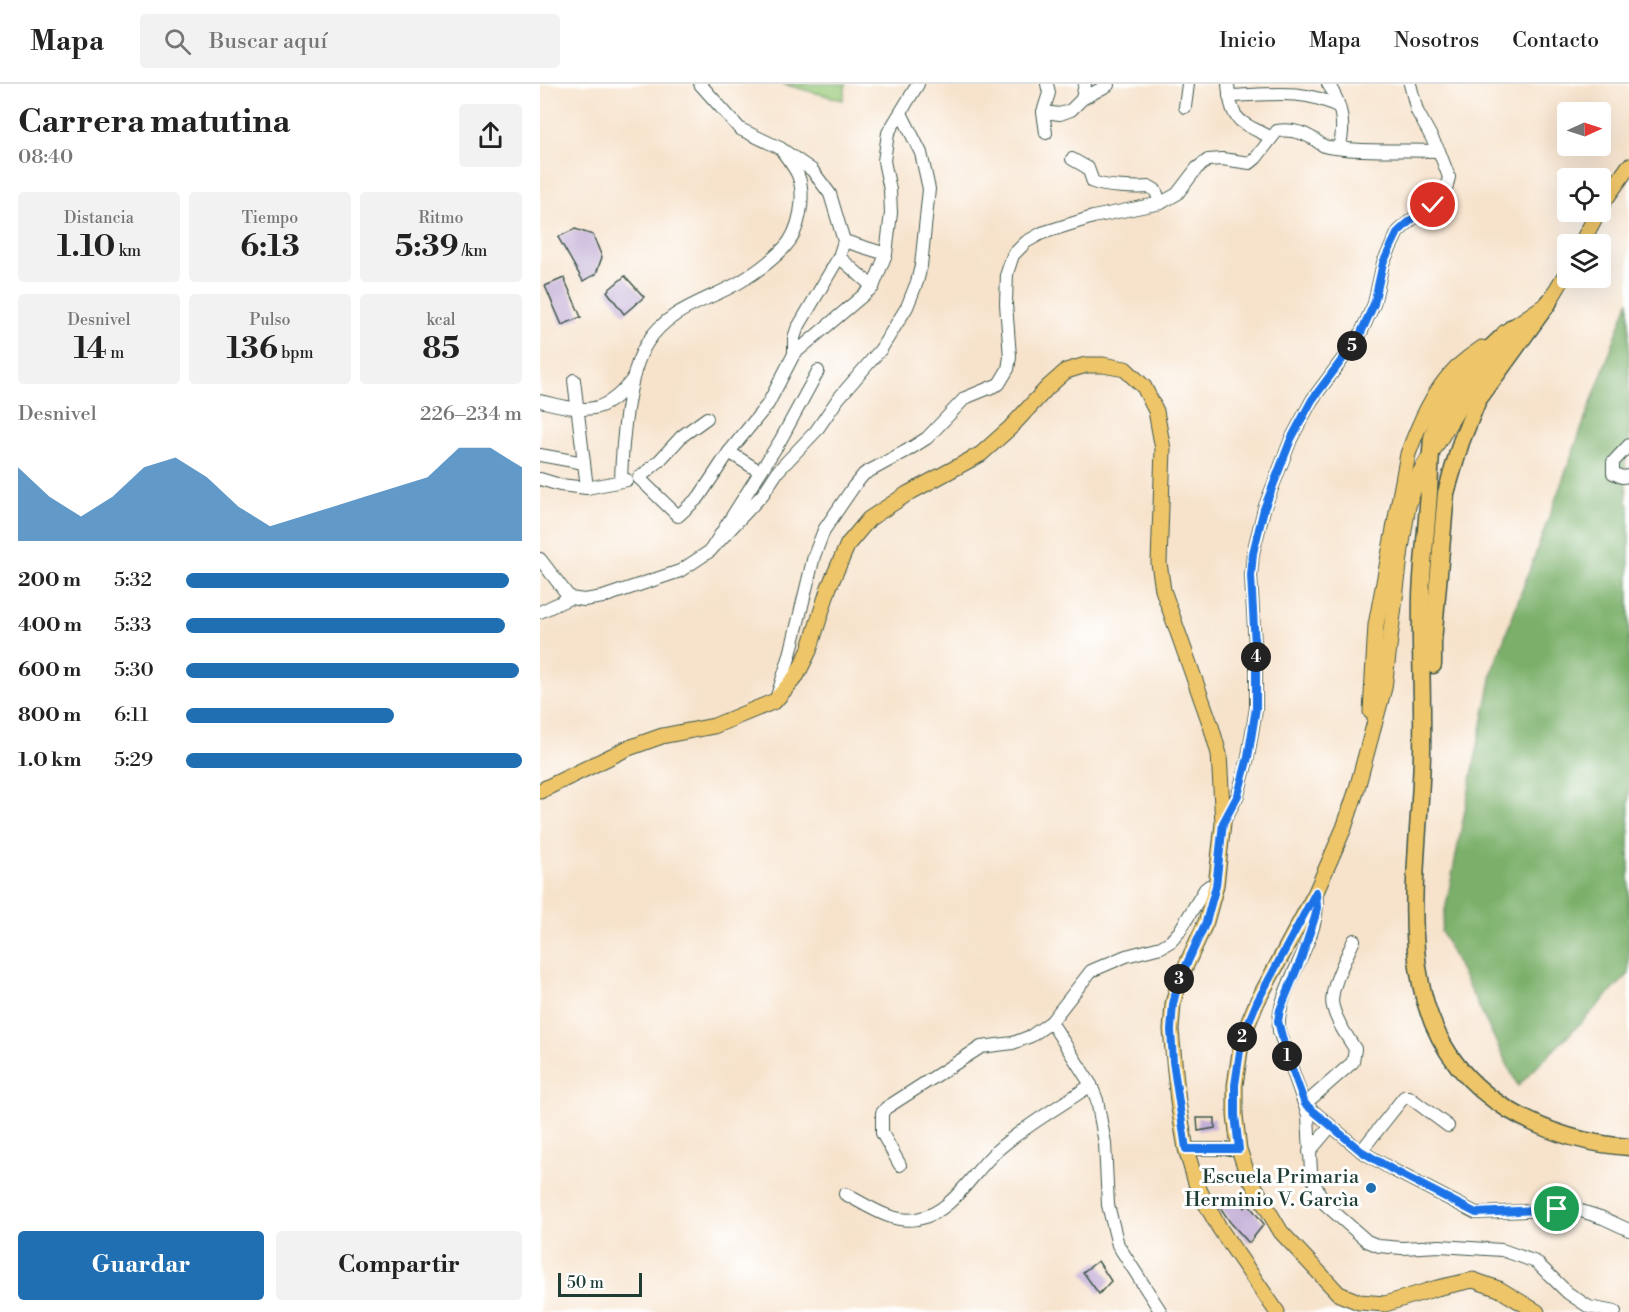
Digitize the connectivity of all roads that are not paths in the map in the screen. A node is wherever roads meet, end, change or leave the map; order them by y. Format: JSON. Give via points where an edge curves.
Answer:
{"nodes":[{"id":1,"x":700,"y":84,"type":"edge"},
{"id":2,"x":918,"y":84,"type":"edge"},
{"id":3,"x":1047,"y":84,"type":"edge"},
{"id":4,"x":1085,"y":84,"type":"edge"},
{"id":5,"x":1188,"y":84,"type":"edge"},
{"id":6,"x":1328,"y":84,"type":"edge"},
{"id":7,"x":1410,"y":84,"type":"edge"},
{"id":8,"x":1108,"y":85,"type":"edge"},
{"id":9,"x":1229,"y":90,"type":"edge"},
{"id":10,"x":1082,"y":99,"type":"junction"},
{"id":11,"x":1185,"y":107,"type":"dead end"},
{"id":12,"x":1339,"y":107,"type":"junction"},
{"id":13,"x":1043,"y":111,"type":"junction"},
{"id":14,"x":901,"y":113,"type":"junction"},
{"id":15,"x":1046,"y":133,"type":"dead end"},
{"id":16,"x":1270,"y":137,"type":"junction"},
{"id":17,"x":1339,"y":147,"type":"junction"},
{"id":18,"x":780,"y":148,"type":"junction"},
{"id":19,"x":1439,"y":151,"type":"junction"},
{"id":20,"x":1072,"y":159,"type":"dead end"},
{"id":21,"x":1629,"y":166,"type":"edge"},
{"id":22,"x":1611,"y":191,"type":"edge"},
{"id":23,"x":1161,"y":203,"type":"junction"},
{"id":24,"x":844,"y":241,"type":"junction"},
{"id":25,"x":886,"y":254,"type":"junction"},
{"id":26,"x":839,"y":257,"type":"junction"},
{"id":27,"x":873,"y":286,"type":"junction"},
{"id":28,"x":1557,"y":288,"type":"edge"},
{"id":29,"x":1549,"y":302,"type":"junction"},
{"id":30,"x":1513,"y":327,"type":"junction"},
{"id":31,"x":794,"y":354,"type":"junction"},
{"id":32,"x":818,"y":370,"type":"dead end"},
{"id":33,"x":632,"y":379,"type":"junction"},
{"id":34,"x":574,"y":380,"type":"dead end"},
{"id":35,"x":540,"y":400,"type":"edge"},
{"id":36,"x":577,"y":409,"type":"junction"},
{"id":37,"x":707,"y":418,"type":"dead end"},
{"id":38,"x":1629,"y":445,"type":"edge"},
{"id":39,"x":729,"y":452,"type":"junction"},
{"id":40,"x":540,"y":455,"type":"edge"},
{"id":41,"x":1431,"y":456,"type":"junction"},
{"id":42,"x":584,"y":463,"type":"junction"},
{"id":43,"x":759,"y":471,"type":"junction"},
{"id":44,"x":1629,"y":476,"type":"edge"},
{"id":45,"x":639,"y":478,"type":"junction"},
{"id":46,"x":540,"y":479,"type":"edge"},
{"id":47,"x":621,"y":482,"type":"junction"},
{"id":48,"x":587,"y":488,"type":"junction"},
{"id":49,"x":710,"y":551,"type":"junction"},
{"id":50,"x":540,"y":559,"type":"edge"},
{"id":51,"x":570,"y":598,"type":"junction"},
{"id":52,"x":540,"y":612,"type":"edge"},
{"id":53,"x":775,"y":701,"type":"junction"},
{"id":54,"x":1369,"y":745,"type":"junction"},
{"id":55,"x":540,"y":791,"type":"edge"},
{"id":56,"x":1422,"y":794,"type":"junction"},
{"id":57,"x":1223,"y":823,"type":"junction"},
{"id":58,"x":1216,"y":886,"type":"junction"},
{"id":59,"x":1316,"y":892,"type":"junction"},
{"id":60,"x":1354,"y":940,"type":"dead end"},
{"id":61,"x":1051,"y":1022,"type":"junction"},
{"id":62,"x":1091,"y":1085,"type":"junction"},
{"id":63,"x":1305,"y":1104,"type":"junction"},
{"id":64,"x":1331,"y":1126,"type":"junction"},
{"id":65,"x":1448,"y":1126,"type":"dead end"},
{"id":66,"x":1629,"y":1147,"type":"edge"},
{"id":67,"x":1186,"y":1149,"type":"junction"},
{"id":68,"x":1239,"y":1149,"type":"junction"},
{"id":69,"x":1361,"y":1151,"type":"junction"},
{"id":70,"x":1309,"y":1152,"type":"junction"},
{"id":71,"x":900,"y":1165,"type":"dead end"},
{"id":72,"x":845,"y":1194,"type":"dead end"},
{"id":73,"x":1629,"y":1230,"type":"edge"},
{"id":74,"x":1161,"y":1312,"type":"edge"},
{"id":75,"x":1276,"y":1312,"type":"edge"},
{"id":76,"x":1538,"y":1312,"type":"edge"},
{"id":77,"x":1615,"y":1312,"type":"edge"}],
"edges":[{"from":1,"to":18,"type":"street","via":[[740,129]]},
{"from":2,"to":14,"type":"street"},
{"from":3,"to":13,"type":"street","via":[[1049,93]]},
{"from":4,"to":10,"type":"street"},
{"from":5,"to":11,"type":"street"},
{"from":6,"to":12,"type":"street"},
{"from":7,"to":19,"type":"street","via":[[1417,111]]},
{"from":8,"to":10,"type":"street"},
{"from":9,"to":12,"type":"street","via":[[1304,94]]},
{"from":9,"to":16,"type":"street","via":[[1239,122]]},
{"from":10,"to":13,"type":"street","via":[[1060,114]]},
{"from":12,"to":17,"type":"street","via":[[1343,120]]},
{"from":13,"to":15,"type":"street"},
{"from":14,"to":25,"type":"street","via":[[886,141],[884,161],[891,213]]},
{"from":14,"to":49,"type":"street","via":[[921,153],[929,189],[917,282],[907,307],[880,349],[816,431]]},
{"from":16,"to":17,"type":"street","via":[[1277,130],[1287,129],[1313,138],[1324,147]]},
{"from":16,"to":23,"type":"street","via":[[1250,163],[1208,160],[1177,194]]},
{"from":17,"to":19,"type":"street"},
{"from":18,"to":24,"type":"street","via":[[812,170],[830,194]]},
{"from":18,"to":33,"type":"street","via":[[798,174],[803,195],[796,229],[785,247],[742,281],[669,317],[647,343]]},
{"from":19,"to":57,"type":"street","via":[[1449,177],[1445,193],[1398,232],[1383,263],[1374,304],[1359,337],[1312,400],[1291,439],[1264,509],[1251,576],[1256,708],[1238,795]]},
{"from":20,"to":23,"type":"street","via":[[1088,168],[1093,182],[1099,185],[1150,187]]},
{"from":21,"to":22,"type":"main road"},
{"from":23,"to":53,"type":"street","via":[[1042,232],[1013,255],[1006,273],[1008,369],[999,384],[965,398],[927,438],[864,474],[824,530]]},
{"from":24,"to":25,"type":"street"},
{"from":24,"to":26,"type":"street"},
{"from":25,"to":27,"type":"street"},
{"from":26,"to":27,"type":"street"},
{"from":26,"to":31,"type":"street","via":[[797,329]]},
{"from":27,"to":31,"type":"street"},
{"from":28,"to":29,"type":"main road"},
{"from":29,"to":30,"type":"main road"},
{"from":29,"to":41,"type":"main road","via":[[1467,394]]},
{"from":29,"to":56,"type":"highway","via":[[1478,400],[1446,493],[1433,642],[1431,752]]},
{"from":30,"to":41,"type":"highway","via":[[1476,360],[1445,401],[1432,438]]},
{"from":30,"to":54,"type":"main road","via":[[1455,370],[1426,412],[1408,454],[1376,625]]},
{"from":31,"to":39,"type":"street","via":[[768,404]]},
{"from":32,"to":43,"type":"street","via":[[780,441]]},
{"from":33,"to":36,"type":"street","via":[[619,397],[594,409]]},
{"from":33,"to":47,"type":"street"},
{"from":34,"to":36,"type":"street"},
{"from":35,"to":36,"type":"street"},
{"from":36,"to":42,"type":"street"},
{"from":37,"to":45,"type":"street","via":[[682,436]]},
{"from":38,"to":44,"type":"street","via":[[1613,462],[1613,474]]},
{"from":39,"to":43,"type":"street"},
{"from":39,"to":45,"type":"street","via":[[699,497],[678,516]]},
{"from":40,"to":42,"type":"street"},
{"from":41,"to":54,"type":"main road","via":[[1419,474],[1408,506],[1384,688]]},
{"from":41,"to":56,"type":"highway","via":[[1421,593]]},
{"from":42,"to":48,"type":"street"},
{"from":43,"to":49,"type":"street"},
{"from":45,"to":47,"type":"street"},
{"from":46,"to":48,"type":"street","via":[[560,486]]},
{"from":47,"to":48,"type":"street"},
{"from":49,"to":51,"type":"street","via":[[680,571],[603,597]]},
{"from":50,"to":51,"type":"street"},
{"from":51,"to":52,"type":"street"},
{"from":53,"to":55,"type":"main road","via":[[714,726],[662,736],[626,749]]},
{"from":53,"to":57,"type":"main road","via":[[797,675],[809,651],[829,586],[848,544],[870,519],[981,454],[1066,370],[1086,365],[1125,369],[1144,387],[1156,411],[1163,449],[1159,563],[1163,590],[1219,753]]},
{"from":54,"to":59,"type":"main road","via":[[1344,828]]},
{"from":56,"to":66,"type":"highway","via":[[1415,941],[1427,1010],[1439,1040],[1470,1080],[1491,1099],[1534,1125],[1602,1145]]},
{"from":57,"to":58,"type":"main road"},
{"from":58,"to":61,"type":"street","via":[[1205,888],[1171,941],[1091,971]]},
{"from":58,"to":67,"type":"main road","via":[[1173,1004],[1173,1062]]},
{"from":59,"to":63,"type":"street","via":[[1315,917],[1278,1021]]},
{"from":59,"to":68,"type":"main road","via":[[1242,1038],[1235,1085]]},
{"from":60,"to":63,"type":"street","via":[[1332,1005],[1355,1049],[1353,1062]]},
{"from":61,"to":62,"type":"street"},
{"from":61,"to":71,"type":"street","via":[[1013,1043],[981,1047],[886,1108],[882,1113],[882,1133]]},
{"from":62,"to":72,"type":"street","via":[[1000,1147],[937,1212],[919,1219],[900,1220]]},
{"from":62,"to":74,"type":"street","via":[[1102,1118],[1108,1205],[1118,1245]]},
{"from":63,"to":64,"type":"street"},
{"from":63,"to":70,"type":"street"},
{"from":64,"to":69,"type":"street"},
{"from":64,"to":70,"type":"street"},
{"from":65,"to":69,"type":"street","via":[[1404,1097]]},
{"from":67,"to":68,"type":"street"},
{"from":67,"to":75,"type":"main road","via":[[1206,1204]]},
{"from":68,"to":76,"type":"main road","via":[[1247,1173],[1281,1232],[1339,1294],[1359,1302],[1385,1304],[1473,1281],[1499,1289]]},
{"from":69,"to":73,"type":"street","via":[[1476,1213],[1575,1209]]},
{"from":70,"to":77,"type":"street","via":[[1311,1172],[1326,1205],[1367,1241],[1402,1248],[1502,1250],[1536,1262],[1568,1293],[1590,1307]]}]}
